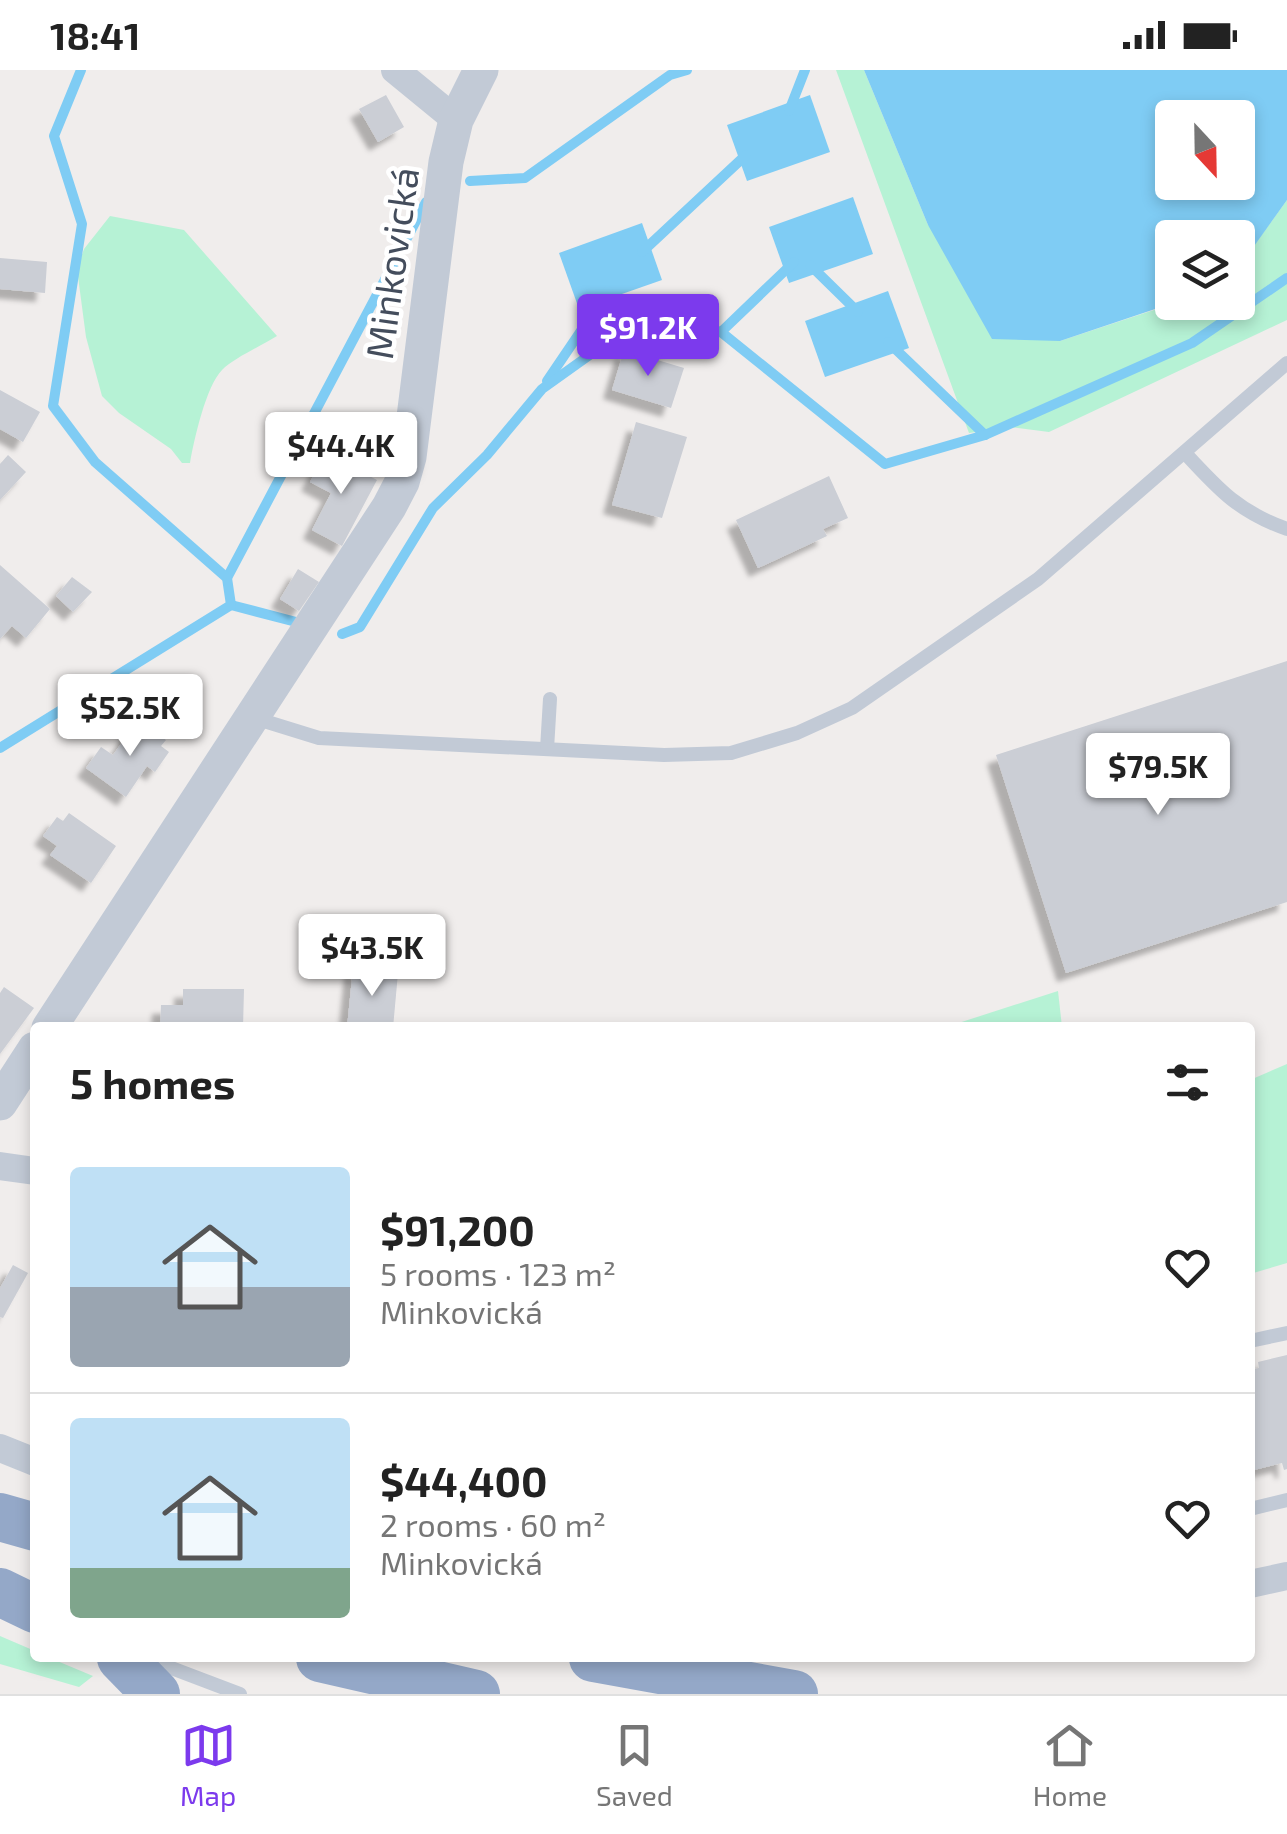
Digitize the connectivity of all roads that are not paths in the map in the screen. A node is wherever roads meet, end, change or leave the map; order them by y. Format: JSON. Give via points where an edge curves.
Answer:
{"nodes":[{"id":1,"x":394,"y":70,"type":"edge"},
{"id":2,"x":481,"y":70,"type":"edge"},
{"id":3,"x":456,"y":120,"type":"junction"},
{"id":4,"x":1287,"y":363,"type":"edge"},
{"id":5,"x":1185,"y":453,"type":"junction"},
{"id":6,"x":1287,"y":529,"type":"edge"},
{"id":7,"x":550,"y":698,"type":"dead end"},
{"id":8,"x":250,"y":717,"type":"junction"},
{"id":9,"x":547,"y":749,"type":"junction"},
{"id":10,"x":53,"y":1022,"type":"edge"},
{"id":11,"x":30,"y":1057,"type":"edge"},
{"id":12,"x":0,"y":1103,"type":"edge"},
{"id":13,"x":0,"y":1166,"type":"edge"},
{"id":14,"x":30,"y":1170,"type":"edge"},
{"id":15,"x":1287,"y":1333,"type":"edge"},
{"id":16,"x":1255,"y":1340,"type":"edge"},
{"id":17,"x":0,"y":1448,"type":"edge"},
{"id":18,"x":30,"y":1460,"type":"edge"},
{"id":19,"x":1287,"y":1500,"type":"edge"},
{"id":20,"x":1255,"y":1508,"type":"edge"},
{"id":21,"x":0,"y":1517,"type":"edge"},
{"id":22,"x":30,"y":1526,"type":"edge"},
{"id":23,"x":0,"y":1569,"type":"edge"},
{"id":24,"x":1287,"y":1576,"type":"edge"},
{"id":25,"x":30,"y":1578,"type":"edge"},
{"id":26,"x":1255,"y":1583,"type":"edge"},
{"id":27,"x":0,"y":1592,"type":"edge"},
{"id":28,"x":30,"y":1607,"type":"edge"},
{"id":29,"x":125,"y":1662,"type":"edge"},
{"id":30,"x":156,"y":1662,"type":"edge"},
{"id":31,"x":337,"y":1662,"type":"edge"},
{"id":32,"x":615,"y":1662,"type":"edge"},
{"id":33,"x":156,"y":1694,"type":"edge"},
{"id":34,"x":240,"y":1694,"type":"edge"},
{"id":35,"x":476,"y":1694,"type":"edge"},
{"id":36,"x":794,"y":1694,"type":"edge"}],
"edges":[{"from":1,"to":3,"type":"street"},
{"from":2,"to":3,"type":"street","name":"Minkovická"},
{"from":3,"to":8,"type":"street","name":"Minkovická","via":[[402,482]]},
{"from":4,"to":5,"type":"lane"},
{"from":5,"to":6,"type":"lane","via":[[1220,491],[1258,519]]},
{"from":5,"to":9,"type":"lane","via":[[1038,579],[852,708],[797,734],[731,752]]},
{"from":7,"to":9,"type":"lane"},
{"from":8,"to":9,"type":"lane","via":[[319,738]]},
{"from":8,"to":10,"type":"street","name":"Minkovická"},
{"from":11,"to":12,"type":"street"},
{"from":13,"to":14,"type":"street"},
{"from":15,"to":16,"type":"lane"},
{"from":17,"to":18,"type":"street"},
{"from":19,"to":20,"type":"lane"},
{"from":21,"to":22,"type":"highway"},
{"from":23,"to":25,"type":"highway"},
{"from":24,"to":26,"type":"street"},
{"from":27,"to":28,"type":"highway"},
{"from":29,"to":33,"type":"highway"},
{"from":30,"to":34,"type":"lane"},
{"from":31,"to":35,"type":"highway"},
{"from":32,"to":36,"type":"highway"}]}
